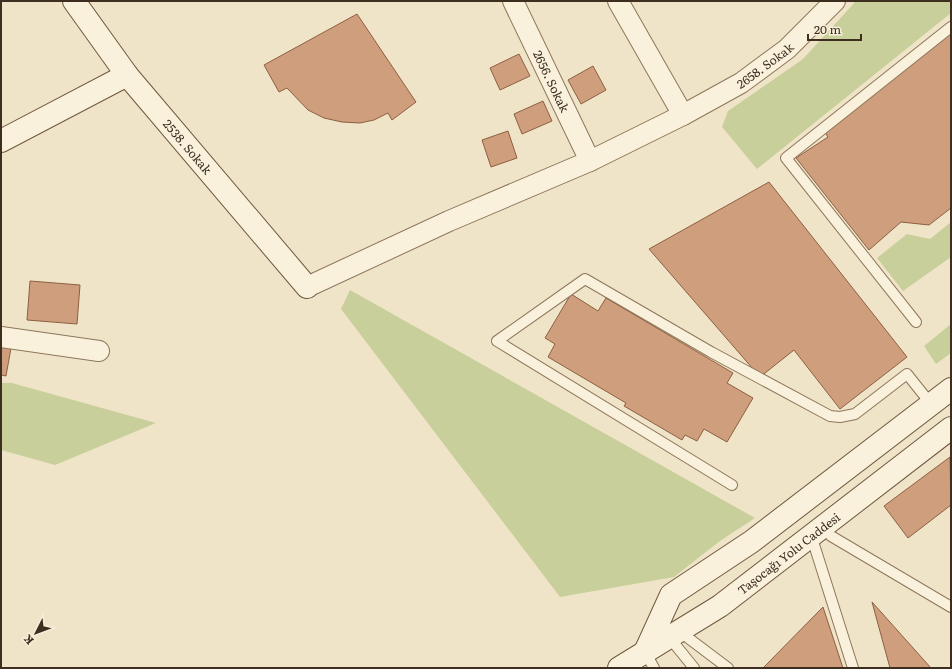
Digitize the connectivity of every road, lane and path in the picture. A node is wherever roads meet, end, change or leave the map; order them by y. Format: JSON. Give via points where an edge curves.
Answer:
{"nodes":[{"id":1,"x":74,"y":1,"type":"edge"},
{"id":2,"x":512,"y":1,"type":"edge"},
{"id":3,"x":618,"y":1,"type":"edge"},
{"id":4,"x":836,"y":1,"type":"edge"},
{"id":5,"x":951,"y":27,"type":"edge"},
{"id":6,"x":126,"y":75,"type":"junction"},
{"id":7,"x":683,"y":115,"type":"junction"},
{"id":8,"x":1,"y":141,"type":"edge"},
{"id":9,"x":590,"y":162,"type":"junction"},
{"id":10,"x":307,"y":288,"type":"joint"},
{"id":11,"x":916,"y":322,"type":"dead end"},
{"id":12,"x":1,"y":337,"type":"edge"},
{"id":13,"x":99,"y":351,"type":"dead end"},
{"id":14,"x":951,"y":389,"type":"edge"},
{"id":15,"x":931,"y":404,"type":"junction"},
{"id":16,"x":951,"y":428,"type":"edge"},
{"id":17,"x":732,"y":485,"type":"dead end"},
{"id":18,"x":817,"y":531,"type":"junction"},
{"id":19,"x":951,"y":607,"type":"edge"},
{"id":20,"x":674,"y":634,"type":"junction"},
{"id":21,"x":650,"y":660,"type":"edge"},
{"id":22,"x":619,"y":668,"type":"edge"},
{"id":23,"x":694,"y":668,"type":"edge"},
{"id":24,"x":728,"y":668,"type":"edge"},
{"id":25,"x":853,"y":668,"type":"edge"}],
"edges":[{"from":1,"to":6,"type":"main road","name":"2538. Sokak"},
{"from":2,"to":9,"type":"street","name":"2656. Sokak"},
{"from":3,"to":7,"type":"street"},
{"from":4,"to":7,"type":"street","name":"2658. Sokak","via":[[786,49],[741,83]]},
{"from":5,"to":11,"type":"lane","via":[[786,158]]},
{"from":6,"to":8,"type":"main road"},
{"from":6,"to":10,"type":"main road","name":"2538. Sokak"},
{"from":7,"to":9,"type":"street","name":"2658. Sokak"},
{"from":9,"to":10,"type":"street","name":"2658. Sokak","via":[[449,221]]},
{"from":12,"to":13,"type":"street"},
{"from":14,"to":15,"type":"main road"},
{"from":15,"to":17,"type":"lane","via":[[907,374],[855,414],[830,416],[711,352],[585,279],[497,341]]},
{"from":15,"to":21,"type":"main road","via":[[751,542],[671,595]]},
{"from":16,"to":18,"type":"main road","name":"Taşocağı Yolu Caddesi"},
{"from":18,"to":19,"type":"lane","via":[[831,536]]},
{"from":18,"to":20,"type":"main road","name":"Taşocağı Yolu Caddesi","via":[[720,606]]},
{"from":18,"to":25,"type":"lane"},
{"from":20,"to":21,"type":"main road","name":"Taşocağı Yolu Caddesi"},
{"from":20,"to":23,"type":"lane"},
{"from":20,"to":24,"type":"lane"},
{"from":21,"to":22,"type":"main road","name":"Taşocağı Yolu Caddesi"}]}
